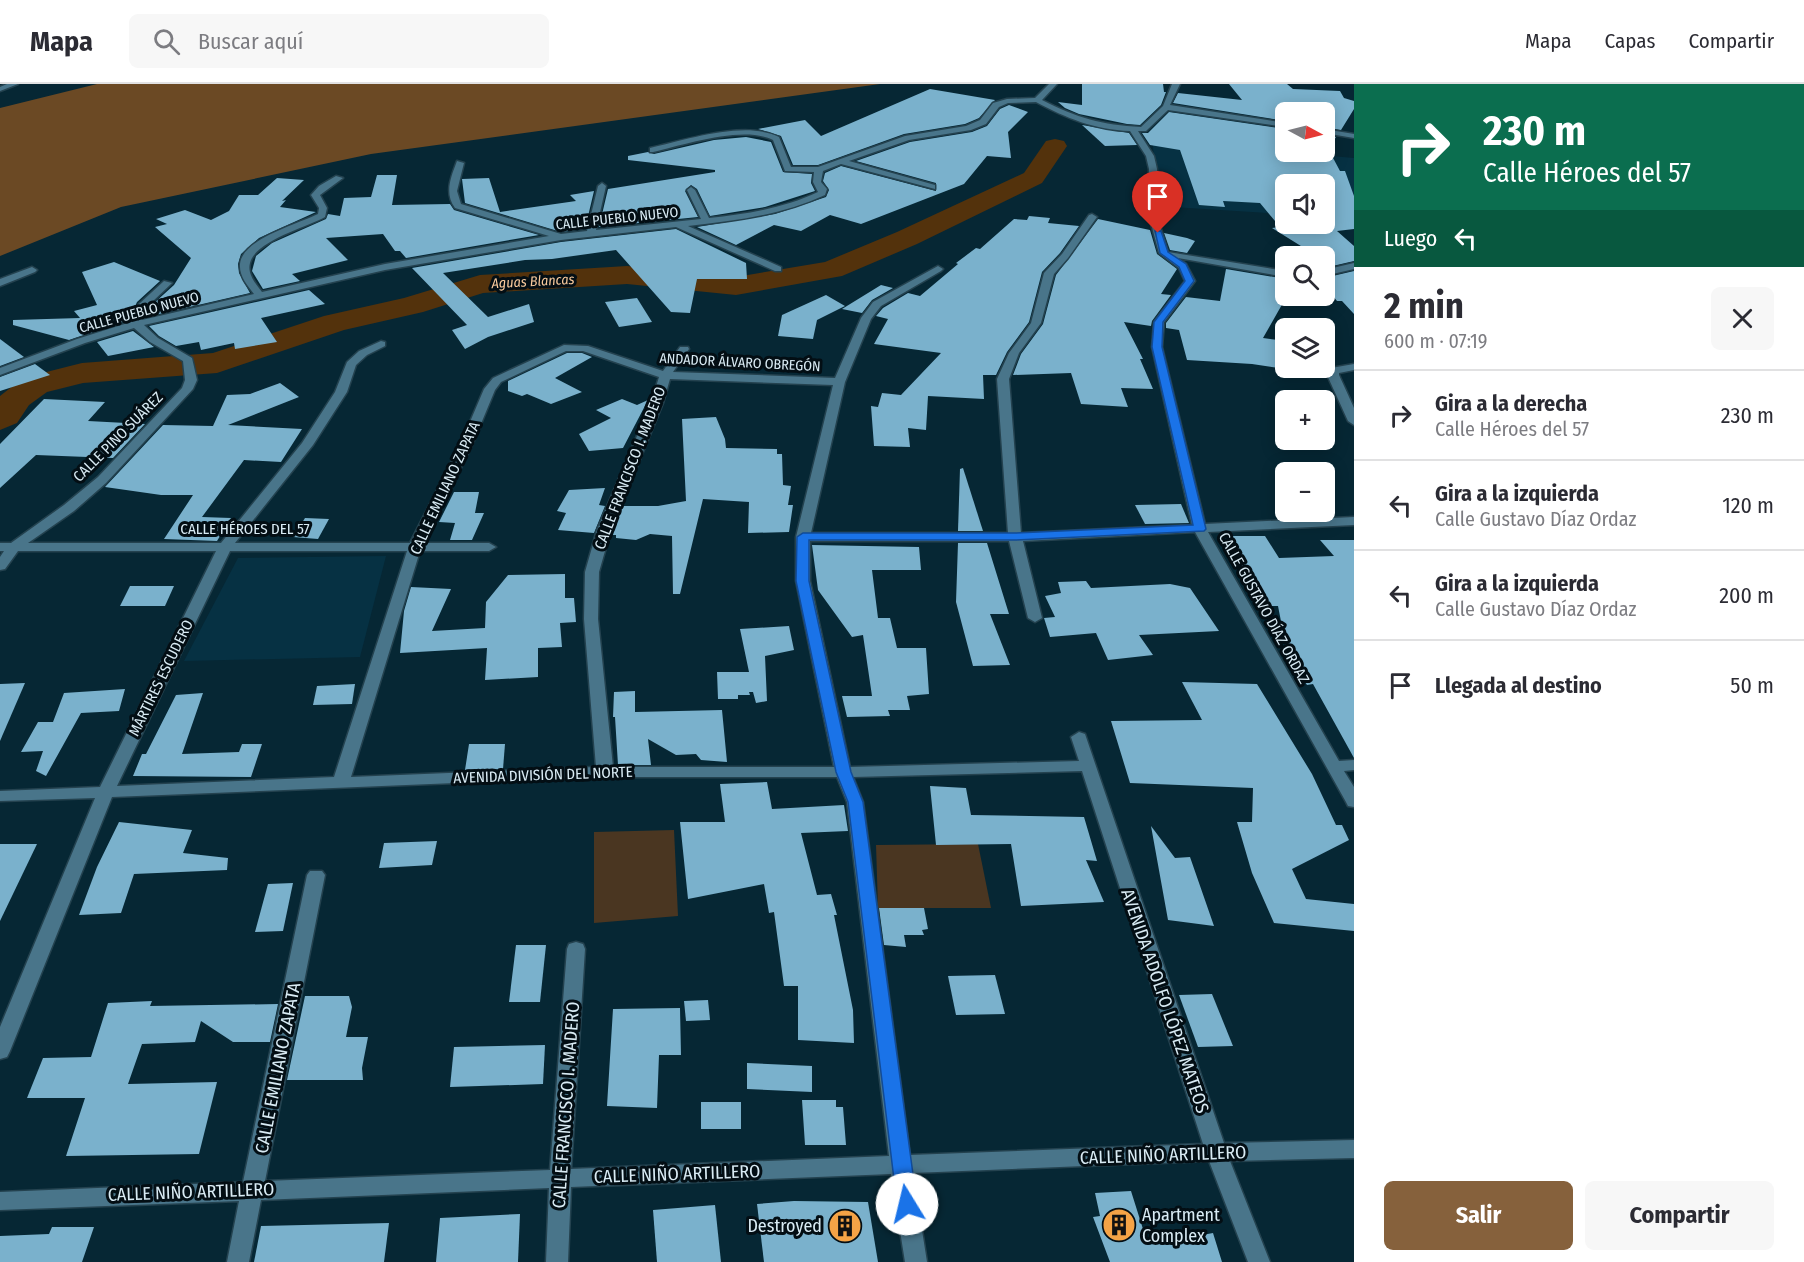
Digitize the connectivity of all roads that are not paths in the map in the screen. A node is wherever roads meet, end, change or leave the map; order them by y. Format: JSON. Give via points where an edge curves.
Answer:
{"nodes":[{"id":1,"x":14,"y":84,"type":"edge"},
{"id":2,"x":1053,"y":84,"type":"edge"},
{"id":3,"x":1176,"y":84,"type":"edge"},
{"id":4,"x":0,"y":89,"type":"edge"},
{"id":5,"x":1035,"y":100,"type":"junction"},
{"id":6,"x":1166,"y":106,"type":"junction"},
{"id":7,"x":1275,"y":123,"type":"edge"},
{"id":8,"x":1133,"y":130,"type":"junction"},
{"id":9,"x":1335,"y":133,"type":"edge"},
{"id":10,"x":1354,"y":136,"type":"edge"},
{"id":11,"x":653,"y":150,"type":"dead end"},
{"id":12,"x":839,"y":161,"type":"junction"},
{"id":13,"x":460,"y":163,"type":"dead end"},
{"id":14,"x":819,"y":170,"type":"junction"},
{"id":15,"x":339,"y":178,"type":"dead end"},
{"id":16,"x":602,"y":186,"type":"dead end"},
{"id":17,"x":932,"y":187,"type":"dead end"},
{"id":18,"x":692,"y":190,"type":"dead end"},
{"id":19,"x":1092,"y":217,"type":"dead end"},
{"id":20,"x":707,"y":222,"type":"junction"},
{"id":21,"x":679,"y":225,"type":"junction"},
{"id":22,"x":591,"y":233,"type":"junction"},
{"id":23,"x":561,"y":237,"type":"junction"},
{"id":24,"x":1164,"y":253,"type":"junction"},
{"id":25,"x":1354,"y":266,"type":"edge"},
{"id":26,"x":778,"y":269,"type":"dead end"},
{"id":27,"x":32,"y":270,"type":"dead end"},
{"id":28,"x":938,"y":270,"type":"dead end"},
{"id":29,"x":1335,"y":270,"type":"edge"},
{"id":30,"x":1275,"y":272,"type":"edge"},
{"id":31,"x":0,"y":283,"type":"edge"},
{"id":32,"x":166,"y":283,"type":"dead end"},
{"id":33,"x":260,"y":296,"type":"junction"},
{"id":34,"x":136,"y":324,"type":"junction"},
{"id":35,"x":381,"y":344,"type":"dead end"},
{"id":36,"x":573,"y":346,"type":"joint"},
{"id":37,"x":684,"y":349,"type":"dead end"},
{"id":38,"x":1354,"y":367,"type":"edge"},
{"id":39,"x":0,"y":372,"type":"edge"},
{"id":40,"x":665,"y":375,"type":"junction"},
{"id":41,"x":839,"y":382,"type":"junction"},
{"id":42,"x":1354,"y":421,"type":"edge"},
{"id":43,"x":1354,"y":521,"type":"edge"},
{"id":44,"x":1200,"y":529,"type":"junction"},
{"id":45,"x":803,"y":537,"type":"junction"},
{"id":46,"x":1016,"y":537,"type":"junction"},
{"id":47,"x":226,"y":545,"type":"junction"},
{"id":48,"x":15,"y":546,"type":"junction"},
{"id":49,"x":0,"y":547,"type":"edge"},
{"id":50,"x":415,"y":547,"type":"junction"},
{"id":51,"x":489,"y":547,"type":"dead end"},
{"id":52,"x":0,"y":566,"type":"edge"},
{"id":53,"x":1035,"y":618,"type":"dead end"},
{"id":54,"x":1078,"y":737,"type":"dead end"},
{"id":55,"x":1354,"y":765,"type":"edge"},
{"id":56,"x":1086,"y":766,"type":"junction"},
{"id":57,"x":1334,"y":766,"type":"junction"},
{"id":58,"x":605,"y":772,"type":"junction"},
{"id":59,"x":843,"y":772,"type":"junction"},
{"id":60,"x":341,"y":781,"type":"junction"},
{"id":61,"x":106,"y":792,"type":"junction"},
{"id":62,"x":0,"y":796,"type":"edge"},
{"id":63,"x":1354,"y":802,"type":"edge"},
{"id":64,"x":316,"y":874,"type":"dead end"},
{"id":65,"x":576,"y":949,"type":"dead end"},
{"id":66,"x":0,"y":1051,"type":"edge"},
{"id":67,"x":1354,"y":1149,"type":"edge"},
{"id":68,"x":1216,"y":1152,"type":"junction"},
{"id":69,"x":901,"y":1166,"type":"junction"},
{"id":70,"x":560,"y":1178,"type":"junction"},
{"id":71,"x":255,"y":1189,"type":"junction"},
{"id":72,"x":0,"y":1201,"type":"edge"},
{"id":73,"x":238,"y":1262,"type":"edge"},
{"id":74,"x":557,"y":1262,"type":"edge"},
{"id":75,"x":916,"y":1262,"type":"edge"},
{"id":76,"x":1258,"y":1262,"type":"edge"}],
"edges":[{"from":1,"to":4,"type":"street"},
{"from":2,"to":5,"type":"street"},
{"from":3,"to":6,"type":"street"},
{"from":5,"to":8,"type":"street","via":[[1069,117]]},
{"from":5,"to":12,"type":"street","via":[[1007,101],[996,105],[983,122],[968,128],[908,138]]},
{"from":6,"to":7,"type":"street"},
{"from":6,"to":8,"type":"street","via":[[1149,125]]},
{"from":8,"to":24,"type":"street","via":[[1150,156],[1152,213]]},
{"from":9,"to":10,"type":"street"},
{"from":11,"to":14,"type":"street","via":[[728,135],[765,134],[776,139],[788,169]]},
{"from":12,"to":14,"type":"street"},
{"from":12,"to":17,"type":"street"},
{"from":13,"to":23,"type":"street","via":[[451,190],[458,206]]},
{"from":14,"to":20,"type":"street","name":"CALLE PUEBLO NUEVO","via":[[817,182],[822,193],[815,198],[771,211]]},
{"from":15,"to":33,"type":"street","via":[[315,195],[323,208],[322,215],[265,239],[249,253],[244,267],[247,282]]},
{"from":16,"to":22,"type":"street"},
{"from":18,"to":20,"type":"street"},
{"from":19,"to":46,"type":"street","via":[[1049,273],[1036,323],[1014,353],[1003,379]]},
{"from":20,"to":21,"type":"street","name":"CALLE PUEBLO NUEVO"},
{"from":21,"to":22,"type":"street","name":"CALLE PUEBLO NUEVO"},
{"from":21,"to":26,"type":"street"},
{"from":22,"to":23,"type":"street","name":"CALLE PUEBLO NUEVO"},
{"from":23,"to":33,"type":"street","name":"CALLE PUEBLO NUEVO","via":[[385,267]]},
{"from":24,"to":30,"type":"street"},
{"from":24,"to":44,"type":"street","name":"CALLE GUSTAVO DÍAZ ORDAZ","via":[[1183,266],[1190,281],[1159,322],[1157,347]]},
{"from":25,"to":29,"type":"street"},
{"from":27,"to":31,"type":"street"},
{"from":28,"to":41,"type":"street","via":[[877,304],[866,318]]},
{"from":32,"to":34,"type":"street","via":[[136,315]]},
{"from":33,"to":34,"type":"street","name":"CALLE PUEBLO NUEVO"},
{"from":34,"to":39,"type":"street","name":"CALLE PUEBLO NUEVO"},
{"from":34,"to":48,"type":"street","name":"CALLE PINO SUÁREZ","via":[[188,360],[191,380],[178,401],[102,480]]},
{"from":35,"to":47,"type":"street","name":"MÁRTIRES ESCUDERO","via":[[351,364],[341,392],[307,445]]},
{"from":36,"to":40,"type":"street","name":"ANDADOR ÁLVARO OBREGÓN"},
{"from":36,"to":50,"type":"street","name":"CALLE EMILIANO ZAPATA","via":[[497,380]]},
{"from":37,"to":40,"type":"street","name":"CALLE FRANCISCO I. MADERO"},
{"from":38,"to":42,"type":"street","via":[[1335,370],[1333,375]]},
{"from":40,"to":41,"type":"street","name":"ANDADOR ÁLVARO OBREGÓN"},
{"from":40,"to":58,"type":"street","name":"CALLE FRANCISCO I. MADERO","via":[[604,530],[592,572],[591,618]]},
{"from":41,"to":45,"type":"street"},
{"from":43,"to":44,"type":"street"},
{"from":44,"to":46,"type":"street"},
{"from":44,"to":57,"type":"street","name":"CALLE GUSTAVO DÍAZ ORDAZ"},
{"from":45,"to":46,"type":"street"},
{"from":45,"to":59,"type":"street","via":[[803,581]]},
{"from":46,"to":53,"type":"street"},
{"from":47,"to":48,"type":"street","name":"CALLE HÉROES DEL 57"},
{"from":47,"to":50,"type":"street","name":"CALLE HÉROES DEL 57"},
{"from":47,"to":61,"type":"street","name":"MÁRTIRES ESCUDERO"},
{"from":48,"to":49,"type":"street","name":"CALLE HÉROES DEL 57"},
{"from":48,"to":52,"type":"street","name":"CALLE PINO SUÁREZ"},
{"from":50,"to":51,"type":"street","name":"CALLE HÉROES DEL 57"},
{"from":50,"to":60,"type":"street","name":"CALLE EMILIANO ZAPATA"},
{"from":54,"to":56,"type":"street","name":"AVENIDA ADOLFO LÓPEZ MATEOS"},
{"from":55,"to":57,"type":"street"},
{"from":56,"to":59,"type":"street","name":"AVENIDA DIVISIÓN DEL NORTE"},
{"from":56,"to":68,"type":"street","name":"AVENIDA ADOLFO LÓPEZ MATEOS"},
{"from":57,"to":63,"type":"street","name":"CALLE GUSTAVO DÍAZ ORDAZ"},
{"from":58,"to":59,"type":"street","name":"AVENIDA DIVISIÓN DEL NORTE"},
{"from":58,"to":60,"type":"street","name":"AVENIDA DIVISIÓN DEL NORTE"},
{"from":59,"to":69,"type":"street","via":[[855,802]]},
{"from":60,"to":61,"type":"street","name":"AVENIDA DIVISIÓN DEL NORTE"},
{"from":61,"to":62,"type":"street","name":"AVENIDA DIVISIÓN DEL NORTE"},
{"from":61,"to":66,"type":"street","name":"MÁRTIRES ESCUDERO"},
{"from":64,"to":71,"type":"street","name":"CALLE EMILIANO ZAPATA"},
{"from":65,"to":70,"type":"street","name":"CALLE FRANCISCO I. MADERO"},
{"from":67,"to":68,"type":"street","name":"CALLE NIÑO ARTILLERO"},
{"from":68,"to":69,"type":"street","name":"CALLE NIÑO ARTILLERO"},
{"from":68,"to":76,"type":"street","name":"AVENIDA ADOLFO LÓPEZ MATEOS"},
{"from":69,"to":70,"type":"street","name":"CALLE NIÑO ARTILLERO"},
{"from":69,"to":75,"type":"street"},
{"from":70,"to":71,"type":"street","name":"CALLE NIÑO ARTILLERO"},
{"from":70,"to":74,"type":"street","name":"CALLE FRANCISCO I. MADERO"},
{"from":71,"to":72,"type":"street","name":"CALLE NIÑO ARTILLERO"},
{"from":71,"to":73,"type":"street","name":"CALLE EMILIANO ZAPATA"}]}
